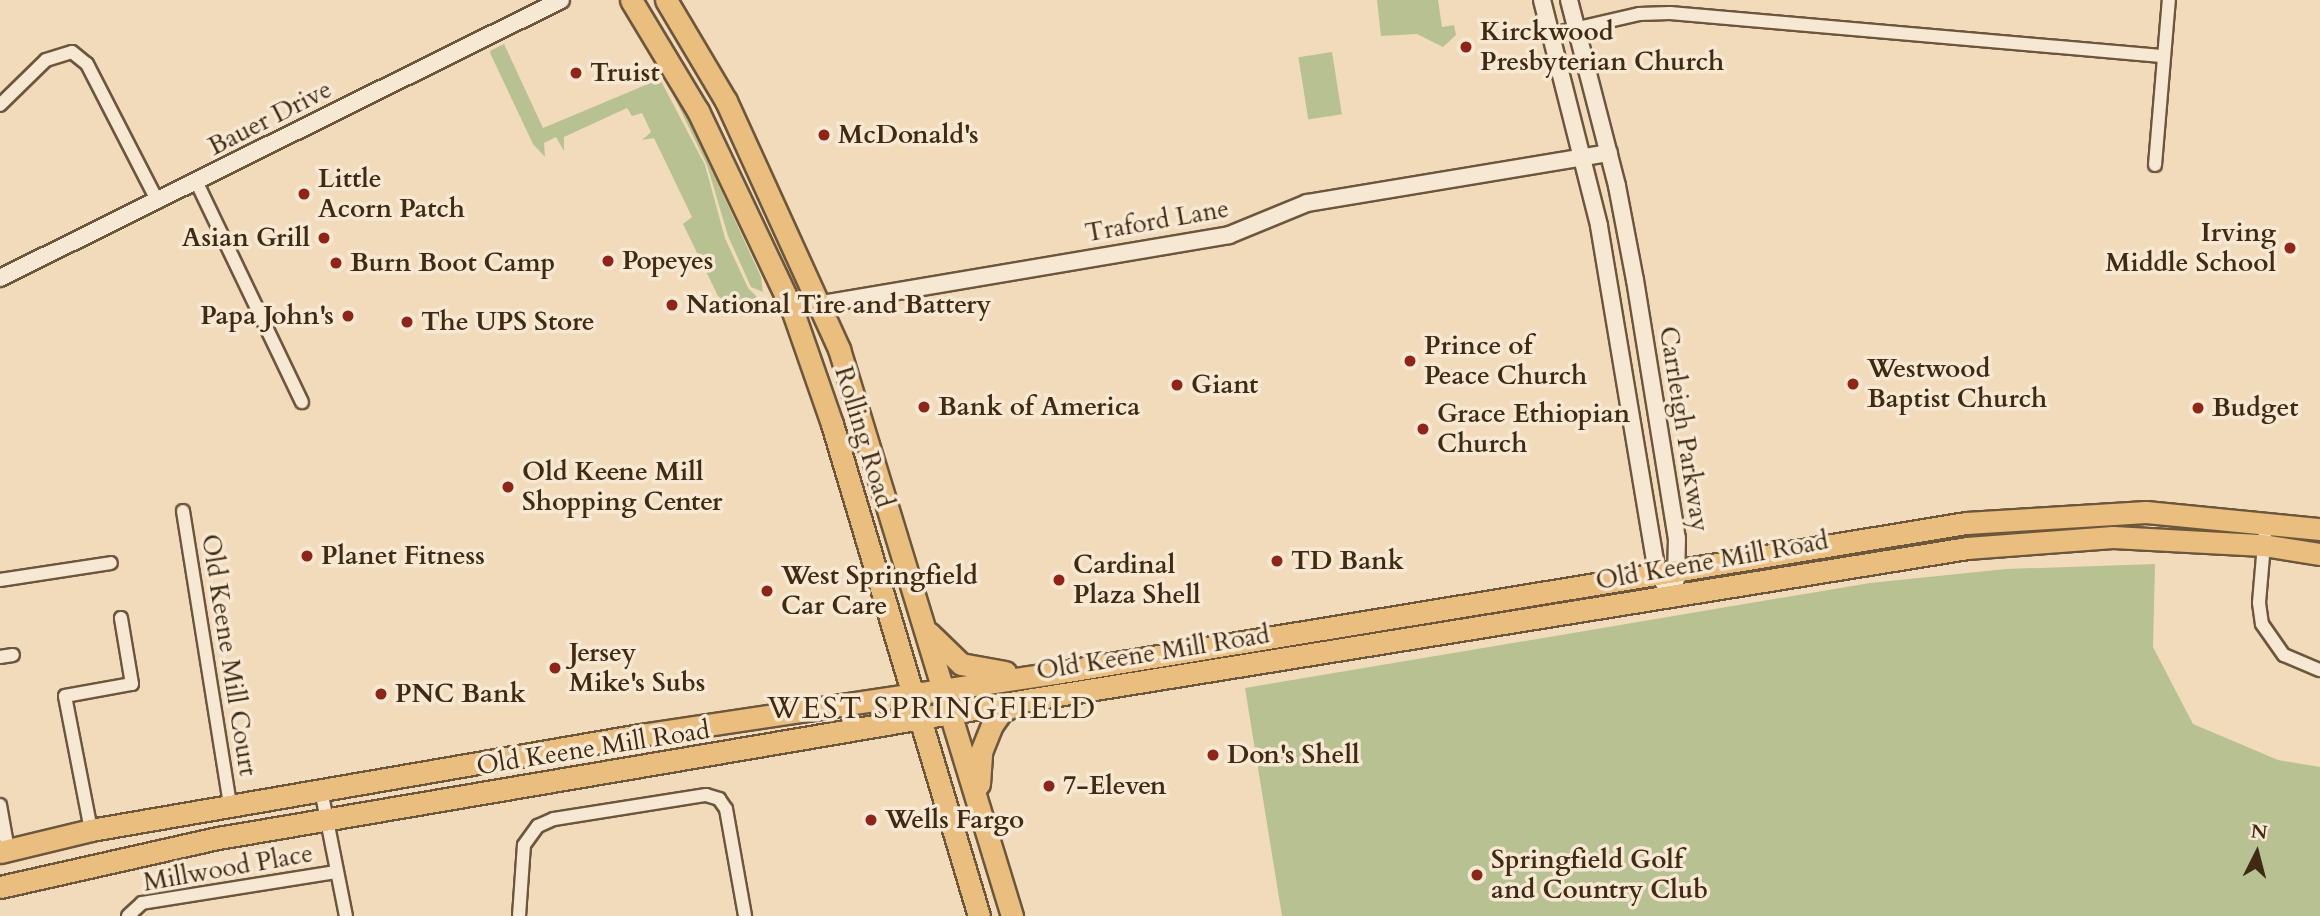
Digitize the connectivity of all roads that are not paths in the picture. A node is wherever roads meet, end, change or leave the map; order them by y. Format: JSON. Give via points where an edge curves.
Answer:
{"nodes":[{"id":1,"x":561,"y":0,"type":"edge"},
{"id":2,"x":631,"y":0,"type":"edge"},
{"id":3,"x":666,"y":0,"type":"edge"},
{"id":4,"x":1542,"y":0,"type":"edge"},
{"id":5,"x":1569,"y":0,"type":"edge"},
{"id":6,"x":2169,"y":0,"type":"edge"},
{"id":7,"x":1577,"y":28,"type":"junction"},
{"id":8,"x":1552,"y":34,"type":"junction"},
{"id":9,"x":2164,"y":57,"type":"junction"},
{"id":10,"x":0,"y":106,"type":"edge"},
{"id":11,"x":1609,"y":153,"type":"junction"},
{"id":12,"x":1583,"y":159,"type":"junction"},
{"id":13,"x":2155,"y":166,"type":"dead end"},
{"id":14,"x":197,"y":183,"type":"junction"},
{"id":15,"x":158,"y":202,"type":"junction"},
{"id":16,"x":0,"y":278,"type":"edge"},
{"id":17,"x":821,"y":303,"type":"junction"},
{"id":18,"x":792,"y":309,"type":"junction"},
{"id":19,"x":302,"y":402,"type":"dead end"},
{"id":20,"x":183,"y":510,"type":"dead end"},
{"id":21,"x":2266,"y":521,"type":"junction"},
{"id":22,"x":2320,"y":529,"type":"edge"},
{"id":23,"x":2263,"y":545,"type":"junction"},
{"id":24,"x":2320,"y":554,"type":"edge"},
{"id":25,"x":111,"y":563,"type":"dead end"},
{"id":26,"x":1679,"y":569,"type":"junction"},
{"id":27,"x":1657,"y":572,"type":"junction"},
{"id":28,"x":0,"y":580,"type":"edge"},
{"id":29,"x":1672,"y":596,"type":"junction"},
{"id":30,"x":121,"y":618,"type":"dead end"},
{"id":31,"x":923,"y":626,"type":"junction"},
{"id":32,"x":2320,"y":670,"type":"edge"},
{"id":33,"x":1039,"y":675,"type":"junction"},
{"id":34,"x":943,"y":689,"type":"junction"},
{"id":35,"x":913,"y":695,"type":"junction"},
{"id":36,"x":1033,"y":699,"type":"junction"},
{"id":37,"x":953,"y":715,"type":"junction"},
{"id":38,"x":920,"y":722,"type":"junction"},
{"id":39,"x":321,"y":790,"type":"junction"},
{"id":40,"x":978,"y":804,"type":"junction"},
{"id":41,"x":0,"y":805,"type":"edge"},
{"id":42,"x":230,"y":806,"type":"junction"},
{"id":43,"x":327,"y":820,"type":"junction"},
{"id":44,"x":91,"y":830,"type":"junction"},
{"id":45,"x":4,"y":851,"type":"edge"},
{"id":46,"x":335,"y":872,"type":"junction"},
{"id":47,"x":0,"y":887,"type":"edge"},
{"id":48,"x":130,"y":914,"type":"edge"},
{"id":49,"x":346,"y":916,"type":"edge"},
{"id":50,"x":519,"y":916,"type":"edge"},
{"id":51,"x":745,"y":916,"type":"edge"},
{"id":52,"x":979,"y":916,"type":"edge"},
{"id":53,"x":1012,"y":916,"type":"edge"}],
"edges":[{"from":1,"to":14,"type":"street","name":"Bauer Drive"},
{"from":2,"to":18,"type":"main road","name":"Rolling Road","via":[[698,111]]},
{"from":3,"to":17,"type":"main road","name":"Rolling Road","via":[[726,101]]},
{"from":4,"to":8,"type":"street","name":"Carrleigh Parkway"},
{"from":5,"to":7,"type":"street","name":"Carrleigh Parkway"},
{"from":6,"to":9,"type":"street"},
{"from":7,"to":8,"type":"street"},
{"from":7,"to":9,"type":"street","via":[[1639,14],[1689,14]]},
{"from":7,"to":11,"type":"street","name":"Carrleigh Parkway"},
{"from":8,"to":12,"type":"street","name":"Carrleigh Parkway"},
{"from":9,"to":13,"type":"street"},
{"from":10,"to":15,"type":"street","via":[[46,60],[72,52],[88,64]]},
{"from":11,"to":12,"type":"street","name":"Traford Lane"},
{"from":11,"to":26,"type":"street","name":"Carrleigh Parkway","via":[[1638,293]]},
{"from":12,"to":17,"type":"street","name":"Traford Lane","via":[[1307,203],[1229,235]]},
{"from":12,"to":27,"type":"street","name":"Carrleigh Parkway","via":[[1610,284]]},
{"from":14,"to":15,"type":"street","name":"Bauer Drive"},
{"from":14,"to":19,"type":"street"},
{"from":15,"to":16,"type":"street","name":"Bauer Drive"},
{"from":17,"to":18,"type":"street","name":"Traford Lane"},
{"from":17,"to":31,"type":"main road","name":"Rolling Road","via":[[861,415]]},
{"from":18,"to":35,"type":"main road","name":"Rolling Road","via":[[832,424]]},
{"from":20,"to":42,"type":"street","name":"Old Keene Mill Court"},
{"from":21,"to":22,"type":"main road","name":"Old Keene Mill Road"},
{"from":21,"to":23,"type":"street"},
{"from":21,"to":26,"type":"main road","name":"Old Keene Mill Road","via":[[2146,512],[1988,520]]},
{"from":23,"to":24,"type":"main road","name":"Old Keene Mill Road"},
{"from":23,"to":29,"type":"main road","name":"Old Keene Mill Road","via":[[2113,537],[2018,543]]},
{"from":23,"to":32,"type":"street","via":[[2259,603],[2265,631],[2284,655]]},
{"from":25,"to":28,"type":"street"},
{"from":26,"to":27,"type":"main road","name":"Old Keene Mill Road"},
{"from":26,"to":29,"type":"street","name":"Carrleigh Parkway"},
{"from":27,"to":29,"type":"street","name":"Carrleigh Parkway"},
{"from":27,"to":33,"type":"main road","name":"Old Keene Mill Road"},
{"from":29,"to":36,"type":"main road","name":"Old Keene Mill Road"},
{"from":30,"to":44,"type":"street","via":[[132,684],[65,696]]},
{"from":31,"to":33,"type":"main road","via":[[943,652],[961,664],[983,671]]},
{"from":31,"to":34,"type":"main road","name":"Rolling Road"},
{"from":33,"to":34,"type":"main road","name":"Old Keene Mill Road"},
{"from":34,"to":35,"type":"main road","name":"Old Keene Mill Road"},
{"from":34,"to":37,"type":"main road","name":"Rolling Road"},
{"from":35,"to":38,"type":"main road","name":"Rolling Road"},
{"from":35,"to":39,"type":"main road","name":"Old Keene Mill Road"},
{"from":36,"to":37,"type":"main road","name":"Old Keene Mill Road"},
{"from":36,"to":40,"type":"main road","via":[[1007,708],[994,720],[981,752]]},
{"from":37,"to":38,"type":"main road","name":"Old Keene Mill Road"},
{"from":37,"to":40,"type":"main road","name":"Rolling Road"},
{"from":38,"to":43,"type":"main road","name":"Old Keene Mill Road"},
{"from":38,"to":52,"type":"main road","name":"Rolling Road"},
{"from":39,"to":42,"type":"main road","name":"Old Keene Mill Road"},
{"from":39,"to":43,"type":"street"},
{"from":40,"to":53,"type":"main road","name":"Rolling Road"},
{"from":41,"to":45,"type":"street"},
{"from":42,"to":44,"type":"main road","name":"Old Keene Mill Road"},
{"from":43,"to":46,"type":"street"},
{"from":43,"to":47,"type":"main road","name":"Old Keene Mill Road","via":[[95,863]]},
{"from":44,"to":45,"type":"main road","name":"Old Keene Mill Road"},
{"from":46,"to":48,"type":"street","name":"Millwood Place","via":[[142,903]]},
{"from":46,"to":49,"type":"street"},
{"from":50,"to":51,"type":"street","via":[[524,845],[538,826],[555,819],[706,795],[719,799],[726,809]]}]}
